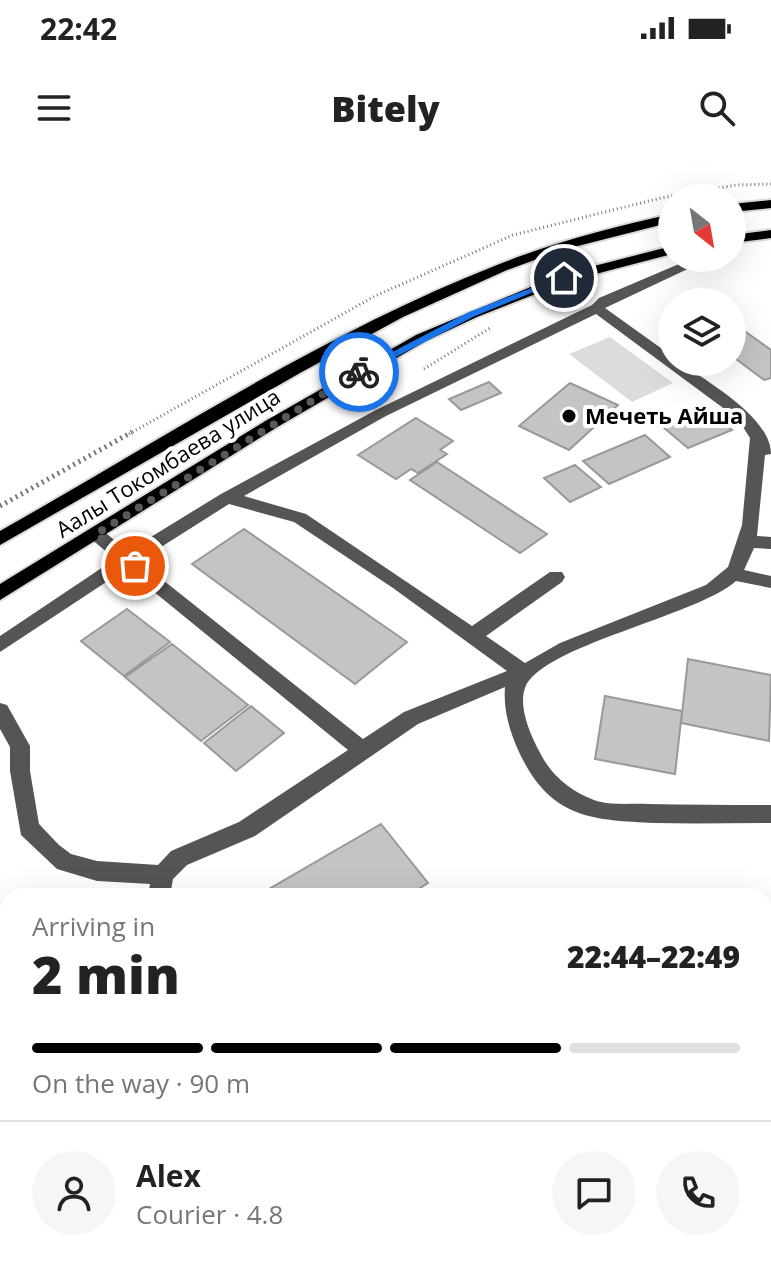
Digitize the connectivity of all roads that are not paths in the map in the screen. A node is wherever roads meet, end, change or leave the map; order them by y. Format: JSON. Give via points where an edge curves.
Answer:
{"nodes":[{"id":1,"x":771,"y":204,"type":"edge"},
{"id":2,"x":746,"y":207,"type":"edge"},
{"id":3,"x":658,"y":222,"type":"edge"},
{"id":4,"x":771,"y":234,"type":"edge"},
{"id":5,"x":746,"y":237,"type":"edge"},
{"id":6,"x":658,"y":254,"type":"edge"},
{"id":7,"x":673,"y":272,"type":"edge"},
{"id":8,"x":597,"y":308,"type":"junction"},
{"id":9,"x":758,"y":439,"type":"junction"},
{"id":10,"x":771,"y":456,"type":"edge"},
{"id":11,"x":227,"y":498,"type":"junction"},
{"id":12,"x":96,"y":534,"type":"junction"},
{"id":13,"x":0,"y":539,"type":"edge"},
{"id":14,"x":746,"y":541,"type":"junction"},
{"id":15,"x":771,"y":543,"type":"edge"},
{"id":16,"x":127,"y":560,"type":"junction"},
{"id":17,"x":732,"y":574,"type":"junction"},
{"id":18,"x":556,"y":577,"type":"dead end"},
{"id":19,"x":771,"y":582,"type":"edge"},
{"id":20,"x":0,"y":593,"type":"edge"},
{"id":21,"x":473,"y":635,"type":"junction"},
{"id":22,"x":0,"y":645,"type":"edge"},
{"id":23,"x":523,"y":672,"type":"junction"},
{"id":24,"x":0,"y":711,"type":"edge"},
{"id":25,"x":362,"y":750,"type":"junction"},
{"id":26,"x":771,"y":814,"type":"edge"},
{"id":27,"x":161,"y":886,"type":"edge"}],
"edges":[{"from":1,"to":2,"type":"main road"},
{"from":3,"to":13,"type":"main road","name":"Аалы Токомбаева улица","via":[[547,250],[440,292]]},
{"from":4,"to":5,"type":"main road"},
{"from":6,"to":12,"type":"main road","name":"Аалы Токомбаева улица","via":[[564,278],[434,332],[349,378]]},
{"from":7,"to":8,"type":"street"},
{"from":8,"to":9,"type":"street","via":[[744,416]]},
{"from":8,"to":11,"type":"street","via":[[381,413]]},
{"from":9,"to":10,"type":"street"},
{"from":9,"to":14,"type":"street"},
{"from":11,"to":16,"type":"street"},
{"from":11,"to":21,"type":"street","via":[[300,518]]},
{"from":12,"to":16,"type":"street"},
{"from":12,"to":20,"type":"main road","name":"Аалы Токомбаева улица"},
{"from":14,"to":15,"type":"street"},
{"from":14,"to":17,"type":"street"},
{"from":16,"to":22,"type":"street"},
{"from":16,"to":25,"type":"street"},
{"from":17,"to":19,"type":"street"},
{"from":17,"to":23,"type":"street","via":[[679,605],[582,641]]},
{"from":18,"to":21,"type":"street"},
{"from":21,"to":23,"type":"street"},
{"from":23,"to":25,"type":"street","via":[[411,718]]},
{"from":23,"to":26,"type":"street","via":[[515,686],[522,735],[554,790],[602,811]]},
{"from":24,"to":27,"type":"street","via":[[20,746],[29,828],[51,852],[65,862]]},
{"from":25,"to":27,"type":"street","via":[[247,829],[179,858]]}]}
